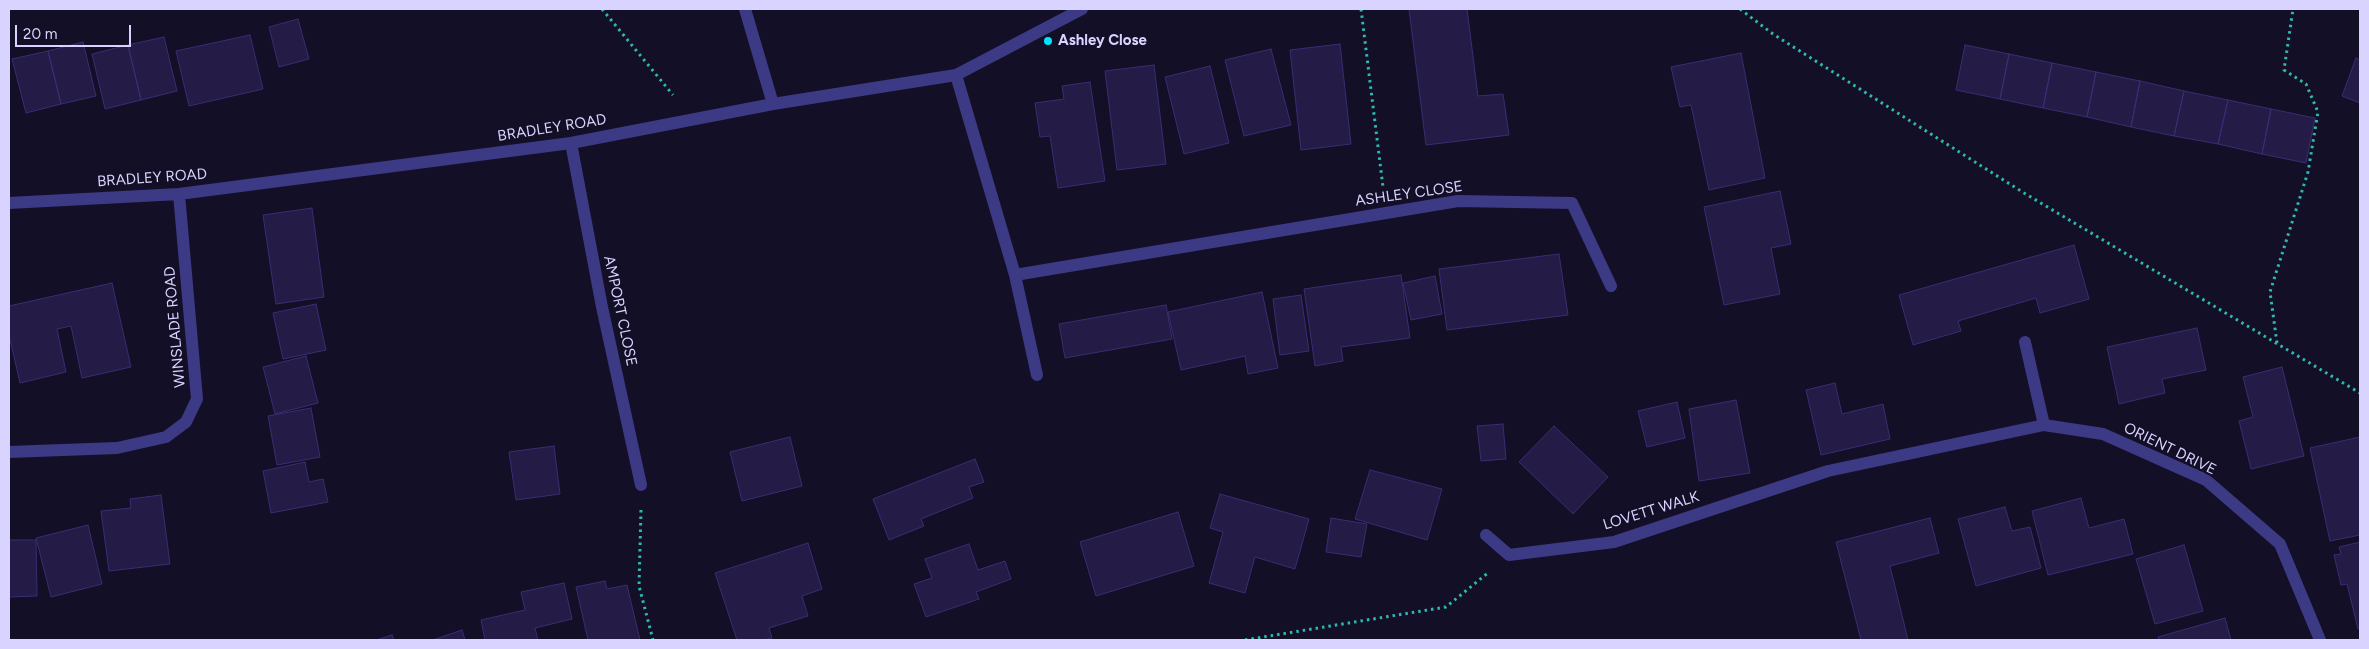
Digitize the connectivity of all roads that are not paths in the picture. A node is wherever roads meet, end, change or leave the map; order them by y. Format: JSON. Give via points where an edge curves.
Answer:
{"nodes":[{"id":1,"x":745,"y":9,"type":"edge"},
{"id":2,"x":1082,"y":9,"type":"edge"},
{"id":3,"x":956,"y":75,"type":"junction"},
{"id":4,"x":773,"y":104,"type":"junction"},
{"id":5,"x":571,"y":143,"type":"junction"},
{"id":6,"x":179,"y":194,"type":"junction"},
{"id":7,"x":9,"y":204,"type":"edge"},
{"id":8,"x":1015,"y":275,"type":"junction"},
{"id":9,"x":1611,"y":286,"type":"dead end"},
{"id":10,"x":2026,"y":342,"type":"dead end"},
{"id":11,"x":1037,"y":375,"type":"dead end"},
{"id":12,"x":2044,"y":426,"type":"junction"},
{"id":13,"x":9,"y":452,"type":"edge"},
{"id":14,"x":1828,"y":471,"type":"joint"},
{"id":15,"x":641,"y":485,"type":"road end"},
{"id":16,"x":1486,"y":535,"type":"dead end"},
{"id":17,"x":2320,"y":640,"type":"edge"}],
"edges":[{"from":1,"to":4,"type":"street"},
{"from":2,"to":3,"type":"street","name":"BRADLEY ROAD"},
{"from":3,"to":4,"type":"street","name":"BRADLEY ROAD"},
{"from":3,"to":8,"type":"street"},
{"from":4,"to":5,"type":"street","name":"BRADLEY ROAD"},
{"from":5,"to":6,"type":"street","name":"BRADLEY ROAD"},
{"from":5,"to":15,"type":"street","name":"AMPORT CLOSE","via":[[602,307]]},
{"from":6,"to":7,"type":"street","name":"BRADLEY ROAD"},
{"from":6,"to":13,"type":"street","name":"WINSLADE ROAD","via":[[197,399],[186,422],[166,438],[117,448]]},
{"from":8,"to":9,"type":"street","name":"ASHLEY CLOSE","via":[[1458,200],[1572,203]]},
{"from":8,"to":11,"type":"street"},
{"from":10,"to":12,"type":"street"},
{"from":12,"to":14,"type":"street","name":"ORIENT DRIVE"},
{"from":12,"to":17,"type":"street","name":"ORIENT DRIVE","via":[[2103,434],[2206,480],[2280,544]]},
{"from":14,"to":16,"type":"street","name":"LOVETT WALK","via":[[1614,542],[1509,556]]}]}
